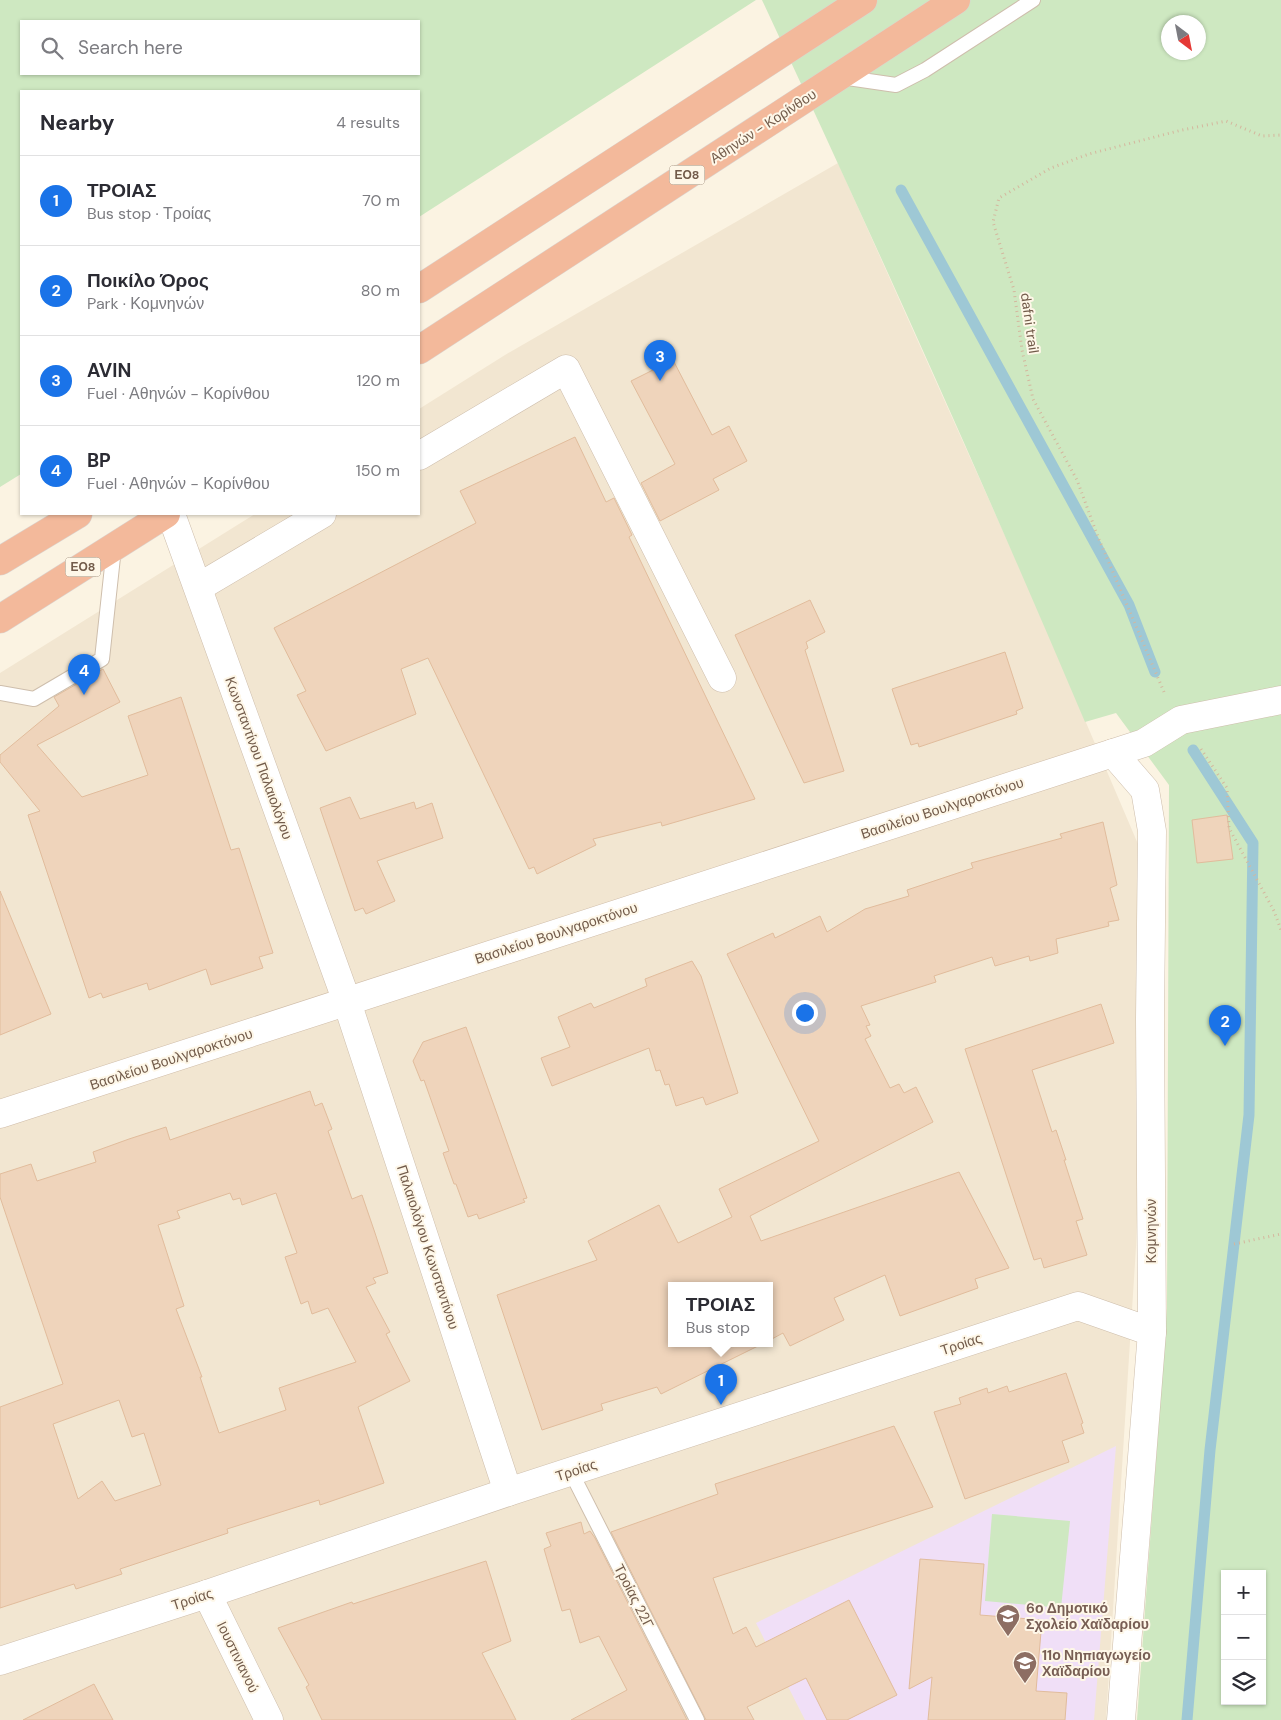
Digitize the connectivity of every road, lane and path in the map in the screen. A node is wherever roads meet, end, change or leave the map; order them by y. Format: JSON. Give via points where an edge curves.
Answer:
{"nodes":[{"id":1,"x":863,"y":0,"type":"edge"},
{"id":2,"x":956,"y":0,"type":"edge"},
{"id":3,"x":1033,"y":0,"type":"edge"},
{"id":4,"x":838,"y":77,"type":"junction"},
{"id":5,"x":1281,"y":135,"type":"edge"},
{"id":6,"x":420,"y":288,"type":"edge"},
{"id":7,"x":420,"y":349,"type":"edge"},
{"id":8,"x":420,"y":455,"type":"edge"},
{"id":9,"x":76,"y":515,"type":"edge"},
{"id":10,"x":164,"y":515,"type":"edge"},
{"id":11,"x":171,"y":515,"type":"edge"},
{"id":12,"x":320,"y":515,"type":"edge"},
{"id":13,"x":114,"y":548,"type":"junction"},
{"id":14,"x":0,"y":561,"type":"edge"},
{"id":15,"x":199,"y":587,"type":"junction"},
{"id":16,"x":0,"y":619,"type":"edge"},
{"id":17,"x":722,"y":678,"type":"dead end"},
{"id":18,"x":0,"y":693,"type":"edge"},
{"id":19,"x":1281,"y":700,"type":"edge"},
{"id":20,"x":1181,"y":720,"type":"junction"},
{"id":21,"x":1113,"y":753,"type":"junction"},
{"id":22,"x":1281,"y":930,"type":"edge"},
{"id":23,"x":347,"y":1002,"type":"junction"},
{"id":24,"x":0,"y":1114,"type":"edge"},
{"id":25,"x":1281,"y":1234,"type":"edge"},
{"id":26,"x":1234,"y":1244,"type":"dead end"},
{"id":27,"x":1152,"y":1332,"type":"junction"},
{"id":28,"x":572,"y":1472,"type":"junction"},
{"id":29,"x":508,"y":1492,"type":"junction"},
{"id":30,"x":207,"y":1594,"type":"junction"},
{"id":31,"x":0,"y":1661,"type":"edge"},
{"id":32,"x":269,"y":1720,"type":"edge"},
{"id":33,"x":697,"y":1720,"type":"edge"},
{"id":34,"x":1121,"y":1720,"type":"edge"}],
"edges":[{"from":1,"to":6,"type":"highway"},
{"from":2,"to":4,"type":"highway","name":"Αθηνών - Κορίνθου","number":"ΕΟ8"},
{"from":3,"to":4,"type":"lane","via":[[925,70],[896,85]]},
{"from":4,"to":7,"type":"highway","name":"Αθηνών - Κορίνθου","number":"ΕΟ8"},
{"from":5,"to":20,"type":"path","name":"dafni trail","via":[[1262,136],[1226,122],[1089,154],[1051,168],[999,198],[993,222],[1014,290],[1033,399],[1077,480],[1151,663]]},
{"from":8,"to":17,"type":"street","via":[[566,369]]},
{"from":9,"to":14,"type":"highway"},
{"from":10,"to":13,"type":"highway","number":"ΕΟ8"},
{"from":11,"to":15,"type":"street","name":"Κωνσταντίνου Παλαιολόγου"},
{"from":12,"to":15,"type":"street"},
{"from":13,"to":16,"type":"highway","number":"ΕΟ8"},
{"from":13,"to":18,"type":"lane","via":[[102,659],[34,698]]},
{"from":15,"to":23,"type":"street","name":"Κωνσταντίνου Παλαιολόγου"},
{"from":19,"to":20,"type":"street"},
{"from":20,"to":21,"type":"street","name":"Βασιλείου Βουλγαροκτόνου","via":[[1144,743]]},
{"from":20,"to":22,"type":"path","name":"dafni trail","via":[[1228,788],[1229,828]]},
{"from":21,"to":23,"type":"street","name":"Βασιλείου Βουλγαροκτόνου"},
{"from":21,"to":27,"type":"street","name":"Κομνηνών","via":[[1145,790],[1152,831]]},
{"from":23,"to":24,"type":"street","name":"Βασιλείου Βουλγαροκτόνου"},
{"from":23,"to":29,"type":"street","name":"Παλαιολόγου Κωνσταντίνου"},
{"from":25,"to":26,"type":"path"},
{"from":27,"to":28,"type":"street","name":"Τροίας","via":[[1078,1306]]},
{"from":27,"to":34,"type":"street","name":"Κομνηνών"},
{"from":28,"to":29,"type":"street","name":"Τροίας"},
{"from":28,"to":33,"type":"lane","name":"Τροίας 22Γ"},
{"from":29,"to":30,"type":"street","name":"Τροίας"},
{"from":30,"to":31,"type":"street","name":"Τροίας"},
{"from":30,"to":32,"type":"street","name":"Ιουστινιανού"}]}
